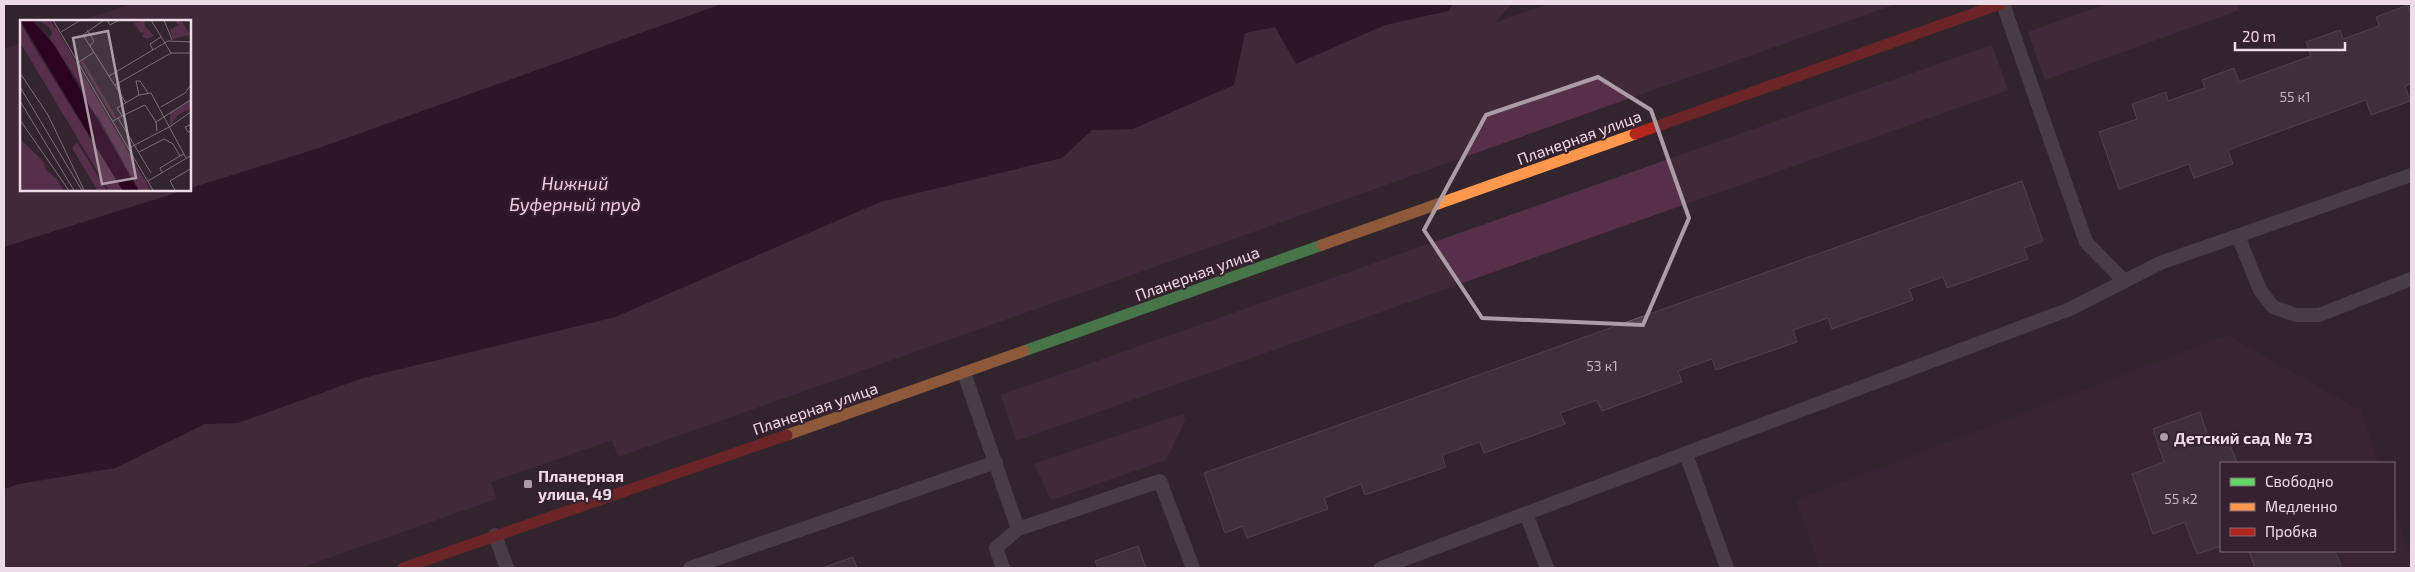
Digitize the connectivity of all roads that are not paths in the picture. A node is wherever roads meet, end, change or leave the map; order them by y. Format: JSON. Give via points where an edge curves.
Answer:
{"nodes":[{"id":1,"x":2002,"y":4,"type":"edge"},
{"id":2,"x":2411,"y":175,"type":"edge"},
{"id":3,"x":2238,"y":236,"type":"junction"},
{"id":4,"x":2411,"y":279,"type":"edge"},
{"id":5,"x":2124,"y":281,"type":"junction"},
{"id":6,"x":964,"y":373,"type":"junction"},
{"id":7,"x":1686,"y":454,"type":"junction"},
{"id":8,"x":996,"y":462,"type":"junction"},
{"id":9,"x":1526,"y":514,"type":"junction"},
{"id":10,"x":1018,"y":529,"type":"junction"},
{"id":11,"x":495,"y":535,"type":"junction"},
{"id":12,"x":403,"y":568,"type":"edge"},
{"id":13,"x":507,"y":568,"type":"edge"},
{"id":14,"x":690,"y":568,"type":"edge"},
{"id":15,"x":1003,"y":568,"type":"edge"},
{"id":16,"x":1193,"y":568,"type":"edge"},
{"id":17,"x":1381,"y":568,"type":"edge"},
{"id":18,"x":1547,"y":568,"type":"edge"},
{"id":19,"x":1727,"y":568,"type":"edge"}],
"edges":[{"from":1,"to":5,"type":"lane","via":[[2086,242]]},
{"from":1,"to":6,"type":"street","name":"Планерная улица"},
{"from":2,"to":3,"type":"lane"},
{"from":3,"to":4,"type":"lane","via":[[2260,290],[2273,308],[2296,315],[2319,315]]},
{"from":3,"to":5,"type":"lane","via":[[2160,263]]},
{"from":5,"to":7,"type":"lane","via":[[2070,309]]},
{"from":6,"to":8,"type":"lane"},
{"from":6,"to":11,"type":"street","name":"Планерная улица"},
{"from":7,"to":9,"type":"lane"},
{"from":7,"to":19,"type":"lane"},
{"from":8,"to":10,"type":"lane"},
{"from":8,"to":14,"type":"lane"},
{"from":9,"to":17,"type":"lane"},
{"from":9,"to":18,"type":"lane"},
{"from":10,"to":15,"type":"lane","via":[[996,548]]},
{"from":10,"to":16,"type":"lane","via":[[1160,481]]},
{"from":11,"to":12,"type":"street","name":"Планерная улица"},
{"from":11,"to":13,"type":"lane"}]}
